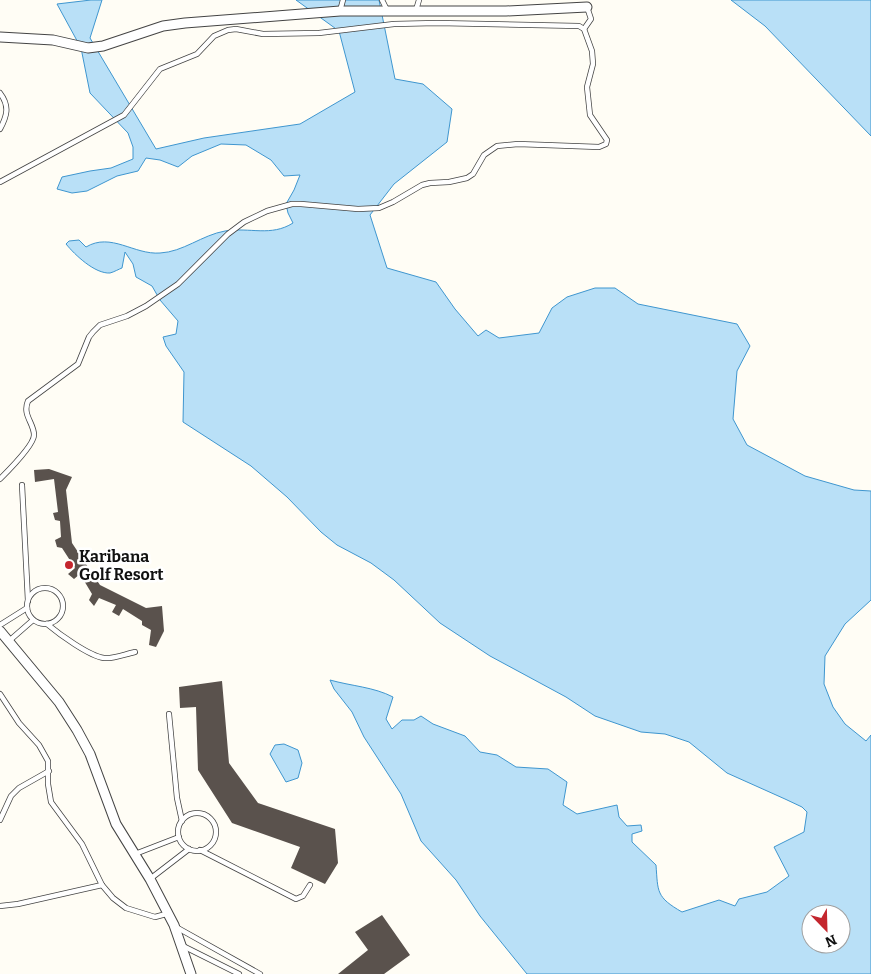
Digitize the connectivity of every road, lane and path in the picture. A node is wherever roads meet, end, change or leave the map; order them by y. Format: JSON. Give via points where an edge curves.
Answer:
{"nodes":[{"id":1,"x":343,"y":0,"type":"edge"},
{"id":2,"x":382,"y":0,"type":"edge"},
{"id":3,"x":419,"y":0,"type":"edge"},
{"id":4,"x":587,"y":8,"type":"joint"},
{"id":5,"x":387,"y":10,"type":"junction"},
{"id":6,"x":416,"y":10,"type":"junction"},
{"id":7,"x":340,"y":11,"type":"junction"},
{"id":8,"x":584,"y":29,"type":"junction"},
{"id":9,"x":0,"y":37,"type":"edge"},
{"id":10,"x":0,"y":94,"type":"edge"},
{"id":11,"x":0,"y":129,"type":"edge"},
{"id":12,"x":0,"y":182,"type":"edge"},
{"id":13,"x":0,"y":479,"type":"edge"},
{"id":14,"x":22,"y":485,"type":"dead end"},
{"id":15,"x":28,"y":601,"type":"junction"},
{"id":16,"x":27,"y":608,"type":"junction"},
{"id":17,"x":33,"y":620,"type":"junction"},
{"id":18,"x":47,"y":624,"type":"junction"},
{"id":19,"x":0,"y":626,"type":"edge"},
{"id":20,"x":0,"y":631,"type":"edge"},
{"id":21,"x":8,"y":642,"type":"junction"},
{"id":22,"x":135,"y":652,"type":"dead end"},
{"id":23,"x":0,"y":694,"type":"edge"},
{"id":24,"x":169,"y":714,"type":"dead end"},
{"id":25,"x":49,"y":771,"type":"junction"},
{"id":26,"x":0,"y":820,"type":"edge"},
{"id":27,"x":182,"y":821,"type":"junction"},
{"id":28,"x":179,"y":837,"type":"junction"},
{"id":29,"x":189,"y":849,"type":"junction"},
{"id":30,"x":200,"y":850,"type":"junction"},
{"id":31,"x":135,"y":854,"type":"junction"},
{"id":32,"x":150,"y":879,"type":"junction"},
{"id":33,"x":102,"y":885,"type":"junction"},
{"id":34,"x":310,"y":885,"type":"dead end"},
{"id":35,"x":0,"y":906,"type":"edge"},
{"id":36,"x":166,"y":914,"type":"junction"},
{"id":37,"x":174,"y":925,"type":"junction"},
{"id":38,"x":182,"y":945,"type":"junction"},
{"id":39,"x":191,"y":974,"type":"edge"},
{"id":40,"x":239,"y":974,"type":"edge"},
{"id":41,"x":260,"y":974,"type":"edge"}],
"edges":[{"from":1,"to":7,"type":"lane"},
{"from":2,"to":5,"type":"lane"},
{"from":3,"to":6,"type":"lane"},
{"from":4,"to":6,"type":"street"},
{"from":4,"to":8,"type":"lane","via":[[591,20]]},
{"from":5,"to":6,"type":"street"},
{"from":5,"to":7,"type":"street"},
{"from":7,"to":9,"type":"street","via":[[174,24],[88,48],[53,40]]},
{"from":8,"to":12,"type":"lane","via":[[575,25],[437,23],[394,24],[319,33],[263,34],[228,30],[214,36],[197,54],[160,69],[128,112]]},
{"from":8,"to":13,"type":"lane","via":[[593,64],[587,87],[590,114],[606,144],[497,146],[484,155],[468,178],[422,185],[379,208],[292,204],[244,222],[178,284],[127,316],[100,325],[89,337],[78,364],[28,401],[26,411],[34,439]]},
{"from":10,"to":11,"type":"lane","via":[[7,107]]},
{"from":14,"to":15,"type":"lane"},
{"from":15,"to":16,"type":"lane"},
{"from":15,"to":18,"type":"lane","via":[[37,590],[44,588],[57,592],[64,605],[63,612],[54,623]]},
{"from":16,"to":17,"type":"lane"},
{"from":16,"to":19,"type":"lane"},
{"from":17,"to":18,"type":"lane"},
{"from":17,"to":21,"type":"lane"},
{"from":18,"to":22,"type":"lane","via":[[98,656],[111,658]]},
{"from":20,"to":21,"type":"street"},
{"from":21,"to":31,"type":"street","via":[[77,730],[90,754],[116,824]]},
{"from":23,"to":25,"type":"lane","via":[[19,723],[40,745]]},
{"from":24,"to":27,"type":"lane"},
{"from":25,"to":26,"type":"lane","via":[[19,788],[11,796]]},
{"from":25,"to":33,"type":"lane","via":[[52,802],[82,844]]},
{"from":27,"to":28,"type":"lane"},
{"from":27,"to":30,"type":"lane","via":[[198,813],[213,822],[214,840]]},
{"from":28,"to":29,"type":"lane"},
{"from":28,"to":31,"type":"lane"},
{"from":29,"to":30,"type":"lane"},
{"from":29,"to":32,"type":"lane"},
{"from":30,"to":34,"type":"lane","via":[[296,899],[303,896]]},
{"from":31,"to":32,"type":"street"},
{"from":32,"to":36,"type":"street"},
{"from":33,"to":35,"type":"lane"},
{"from":33,"to":36,"type":"lane","via":[[126,908],[155,916]]},
{"from":36,"to":37,"type":"street"},
{"from":37,"to":38,"type":"street"},
{"from":37,"to":41,"type":"lane"},
{"from":38,"to":39,"type":"street"},
{"from":38,"to":40,"type":"lane"}]}
